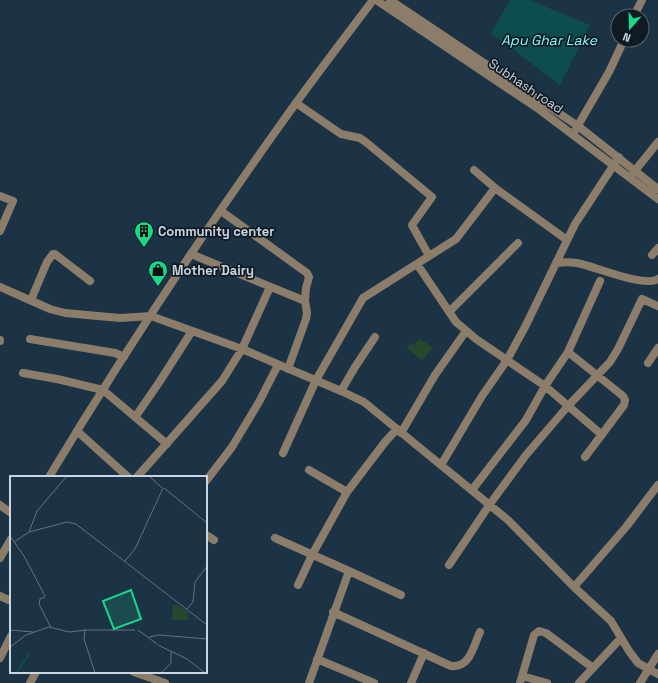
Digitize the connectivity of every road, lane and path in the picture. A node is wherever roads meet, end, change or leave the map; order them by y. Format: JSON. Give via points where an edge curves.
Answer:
{"nodes":[{"id":1,"x":374,"y":0,"type":"edge"},
{"id":2,"x":390,"y":0,"type":"edge"},
{"id":3,"x":620,"y":48,"type":"edge"},
{"id":4,"x":296,"y":103,"type":"junction"},
{"id":5,"x":578,"y":126,"type":"junction"},
{"id":6,"x":574,"y":134,"type":"junction"},
{"id":7,"x":658,"y":142,"type":"edge"},
{"id":8,"x":619,"y":157,"type":"junction"},
{"id":9,"x":615,"y":165,"type":"junction"},
{"id":10,"x":474,"y":170,"type":"dead end"},
{"id":11,"x":636,"y":170,"type":"junction"},
{"id":12,"x":630,"y":177,"type":"junction"},
{"id":13,"x":647,"y":179,"type":"junction"},
{"id":14,"x":642,"y":186,"type":"junction"},
{"id":15,"x":495,"y":188,"type":"junction"},
{"id":16,"x":658,"y":189,"type":"edge"},
{"id":17,"x":0,"y":196,"type":"edge"},
{"id":18,"x":658,"y":199,"type":"edge"},
{"id":19,"x":221,"y":211,"type":"junction"},
{"id":20,"x":0,"y":231,"type":"edge"},
{"id":21,"x":567,"y":240,"type":"junction"},
{"id":22,"x":518,"y":243,"type":"dead end"},
{"id":23,"x":658,"y":248,"type":"edge"},
{"id":24,"x":191,"y":254,"type":"junction"},
{"id":25,"x":652,"y":255,"type":"dead end"},
{"id":26,"x":429,"y":256,"type":"junction"},
{"id":27,"x":556,"y":263,"type":"junction"},
{"id":28,"x":417,"y":264,"type":"junction"},
{"id":29,"x":658,"y":279,"type":"edge"},
{"id":30,"x":600,"y":280,"type":"dead end"},
{"id":31,"x":90,"y":281,"type":"dead end"},
{"id":32,"x":0,"y":287,"type":"edge"},
{"id":33,"x":270,"y":287,"type":"junction"},
{"id":34,"x":30,"y":300,"type":"junction"},
{"id":35,"x":305,"y":301,"type":"junction"},
{"id":36,"x":658,"y":306,"type":"edge"},
{"id":37,"x":449,"y":312,"type":"junction"},
{"id":38,"x":151,"y":316,"type":"junction"},
{"id":39,"x":192,"y":331,"type":"junction"},
{"id":40,"x":466,"y":331,"type":"junction"},
{"id":41,"x":375,"y":337,"type":"dead end"},
{"id":42,"x":30,"y":339,"type":"dead end"},
{"id":43,"x":658,"y":348,"type":"edge"},
{"id":44,"x":242,"y":349,"type":"junction"},
{"id":45,"x":568,"y":352,"type":"junction"},
{"id":46,"x":124,"y":357,"type":"junction"},
{"id":47,"x":506,"y":360,"type":"junction"},
{"id":48,"x":648,"y":363,"type":"dead end"},
{"id":49,"x":278,"y":365,"type":"junction"},
{"id":50,"x":288,"y":369,"type":"junction"},
{"id":51,"x":23,"y":373,"type":"dead end"},
{"id":52,"x":597,"y":376,"type":"junction"},
{"id":53,"x":316,"y":380,"type":"junction"},
{"id":54,"x":545,"y":386,"type":"junction"},
{"id":55,"x":104,"y":390,"type":"junction"},
{"id":56,"x":342,"y":390,"type":"junction"},
{"id":57,"x":568,"y":406,"type":"junction"},
{"id":58,"x":136,"y":416,"type":"junction"},
{"id":59,"x":77,"y":431,"type":"junction"},
{"id":60,"x":399,"y":431,"type":"junction"},
{"id":61,"x":602,"y":435,"type":"junction"},
{"id":62,"x":167,"y":444,"type":"junction"},
{"id":63,"x":283,"y":453,"type":"dead end"},
{"id":64,"x":585,"y":457,"type":"dead end"},
{"id":65,"x":441,"y":465,"type":"junction"},
{"id":66,"x":309,"y":470,"type":"dead end"},
{"id":67,"x":50,"y":476,"type":"edge"},
{"id":68,"x":127,"y":476,"type":"edge"},
{"id":69,"x":138,"y":476,"type":"edge"},
{"id":70,"x":207,"y":480,"type":"edge"},
{"id":71,"x":658,"y":485,"type":"edge"},
{"id":72,"x":472,"y":490,"type":"junction"},
{"id":73,"x":347,"y":492,"type":"junction"},
{"id":74,"x":490,"y":504,"type":"junction"},
{"id":75,"x":0,"y":505,"type":"edge"},
{"id":76,"x":10,"y":512,"type":"edge"},
{"id":77,"x":207,"y":536,"type":"edge"},
{"id":78,"x":275,"y":538,"type":"dead end"},
{"id":79,"x":214,"y":540,"type":"dead end"},
{"id":80,"x":3,"y":546,"type":"edge"},
{"id":81,"x":312,"y":555,"type":"junction"},
{"id":82,"x":0,"y":558,"type":"edge"},
{"id":83,"x":449,"y":565,"type":"dead end"},
{"id":84,"x":349,"y":571,"type":"junction"},
{"id":85,"x":298,"y":585,"type":"dead end"},
{"id":86,"x":574,"y":586,"type":"junction"},
{"id":87,"x":401,"y":594,"type":"dead end"},
{"id":88,"x":0,"y":596,"type":"edge"},
{"id":89,"x":10,"y":601,"type":"edge"},
{"id":90,"x":333,"y":612,"type":"junction"},
{"id":91,"x":480,"y":632,"type":"dead end"},
{"id":92,"x":10,"y":638,"type":"edge"},
{"id":93,"x":621,"y":638,"type":"junction"},
{"id":94,"x":424,"y":653,"type":"junction"},
{"id":95,"x":658,"y":654,"type":"edge"},
{"id":96,"x":0,"y":658,"type":"edge"},
{"id":97,"x":317,"y":658,"type":"junction"},
{"id":98,"x":593,"y":668,"type":"junction"},
{"id":99,"x":648,"y":669,"type":"junction"},
{"id":100,"x":35,"y":673,"type":"edge"},
{"id":101,"x":137,"y":673,"type":"edge"},
{"id":102,"x":658,"y":674,"type":"edge"},
{"id":103,"x":521,"y":679,"type":"edge"},
{"id":104,"x":30,"y":683,"type":"edge"},
{"id":105,"x":165,"y":683,"type":"edge"},
{"id":106,"x":309,"y":683,"type":"edge"},
{"id":107,"x":374,"y":683,"type":"edge"},
{"id":108,"x":411,"y":683,"type":"edge"},
{"id":109,"x":547,"y":683,"type":"edge"},
{"id":110,"x":579,"y":683,"type":"edge"},
{"id":111,"x":640,"y":683,"type":"edge"}],
"edges":[{"from":1,"to":4,"type":"street"},
{"from":1,"to":6,"type":"street","name":"Subhash road"},
{"from":2,"to":5,"type":"street","name":"Subhash road"},
{"from":3,"to":5,"type":"street"},
{"from":4,"to":19,"type":"street"},
{"from":4,"to":26,"type":"street","via":[[341,134],[360,138],[432,197],[412,225]]},
{"from":5,"to":6,"type":"street"},
{"from":5,"to":8,"type":"street","name":"Subhash road"},
{"from":6,"to":9,"type":"street","name":"Subhash road"},
{"from":7,"to":11,"type":"street"},
{"from":8,"to":9,"type":"street"},
{"from":8,"to":11,"type":"street","name":"Subhash road"},
{"from":9,"to":12,"type":"street","name":"Subhash road"},
{"from":9,"to":21,"type":"street"},
{"from":10,"to":15,"type":"street"},
{"from":11,"to":12,"type":"street"},
{"from":11,"to":13,"type":"street","name":"Subhash road"},
{"from":12,"to":14,"type":"street","name":"Subhash road"},
{"from":13,"to":14,"type":"street"},
{"from":13,"to":16,"type":"street","name":"Subhash road"},
{"from":14,"to":18,"type":"street","name":"Subhash road"},
{"from":15,"to":21,"type":"street"},
{"from":15,"to":26,"type":"street","via":[[456,239]]},
{"from":17,"to":20,"type":"street","via":[[13,201]]},
{"from":19,"to":24,"type":"street"},
{"from":19,"to":35,"type":"street","via":[[307,273],[309,277]]},
{"from":21,"to":27,"type":"street"},
{"from":22,"to":37,"type":"street"},
{"from":23,"to":25,"type":"street"},
{"from":24,"to":33,"type":"street"},
{"from":24,"to":38,"type":"street"},
{"from":26,"to":28,"type":"street"},
{"from":27,"to":29,"type":"street","via":[[578,263],[646,281]]},
{"from":27,"to":47,"type":"street"},
{"from":28,"to":37,"type":"street"},
{"from":28,"to":53,"type":"street","via":[[363,298]]},
{"from":30,"to":45,"type":"street"},
{"from":31,"to":34,"type":"street","via":[[53,254],[46,262]]},
{"from":32,"to":34,"type":"street"},
{"from":33,"to":35,"type":"street"},
{"from":33,"to":44,"type":"street"},
{"from":34,"to":38,"type":"street","via":[[66,313],[120,318]]},
{"from":35,"to":50,"type":"street","via":[[306,319]]},
{"from":36,"to":52,"type":"street","via":[[642,299],[610,362]]},
{"from":37,"to":40,"type":"street"},
{"from":38,"to":39,"type":"street"},
{"from":38,"to":46,"type":"street"},
{"from":39,"to":44,"type":"street"},
{"from":39,"to":58,"type":"street"},
{"from":40,"to":47,"type":"street"},
{"from":40,"to":60,"type":"street"},
{"from":41,"to":56,"type":"street"},
{"from":42,"to":46,"type":"street","via":[[115,353]]},
{"from":43,"to":48,"type":"street"},
{"from":44,"to":49,"type":"street"},
{"from":44,"to":62,"type":"street","via":[[222,381]]},
{"from":45,"to":52,"type":"street"},
{"from":45,"to":54,"type":"street"},
{"from":46,"to":55,"type":"street"},
{"from":47,"to":54,"type":"street"},
{"from":47,"to":65,"type":"street"},
{"from":49,"to":50,"type":"street"},
{"from":49,"to":70,"type":"street","via":[[232,447]]},
{"from":50,"to":53,"type":"street"},
{"from":51,"to":55,"type":"street","via":[[57,378]]},
{"from":52,"to":57,"type":"street"},
{"from":52,"to":61,"type":"street","via":[[625,400]]},
{"from":53,"to":56,"type":"street"},
{"from":53,"to":63,"type":"street"},
{"from":54,"to":57,"type":"street"},
{"from":54,"to":72,"type":"street","via":[[526,420]]},
{"from":55,"to":58,"type":"street"},
{"from":55,"to":59,"type":"street"},
{"from":56,"to":60,"type":"street","via":[[364,402]]},
{"from":57,"to":61,"type":"street"},
{"from":57,"to":74,"type":"street","via":[[526,455]]},
{"from":58,"to":62,"type":"street"},
{"from":59,"to":67,"type":"street"},
{"from":59,"to":68,"type":"street"},
{"from":60,"to":65,"type":"street"},
{"from":60,"to":73,"type":"street","via":[[385,442]]},
{"from":61,"to":64,"type":"street"},
{"from":62,"to":69,"type":"street"},
{"from":65,"to":72,"type":"street"},
{"from":66,"to":73,"type":"street"},
{"from":71,"to":86,"type":"street","via":[[626,527]]},
{"from":72,"to":74,"type":"street"},
{"from":73,"to":81,"type":"street"},
{"from":74,"to":83,"type":"street"},
{"from":74,"to":86,"type":"street"},
{"from":75,"to":76,"type":"street"},
{"from":77,"to":79,"type":"street"},
{"from":78,"to":81,"type":"street"},
{"from":80,"to":82,"type":"street"},
{"from":81,"to":84,"type":"street"},
{"from":81,"to":85,"type":"street"},
{"from":84,"to":87,"type":"street"},
{"from":84,"to":90,"type":"street"},
{"from":86,"to":93,"type":"street","via":[[611,621]]},
{"from":88,"to":89,"type":"street"},
{"from":90,"to":94,"type":"street"},
{"from":90,"to":97,"type":"street"},
{"from":91,"to":94,"type":"street","via":[[470,655],[458,666],[451,666]]},
{"from":92,"to":96,"type":"street"},
{"from":93,"to":98,"type":"street"},
{"from":93,"to":99,"type":"street","via":[[638,663]]},
{"from":94,"to":108,"type":"street"},
{"from":95,"to":99,"type":"street"},
{"from":97,"to":106,"type":"street"},
{"from":97,"to":107,"type":"street"},
{"from":98,"to":103,"type":"street","via":[[546,633],[539,631],[534,635]]},
{"from":98,"to":110,"type":"street"},
{"from":99,"to":102,"type":"street"},
{"from":99,"to":111,"type":"street"},
{"from":100,"to":104,"type":"street"},
{"from":101,"to":105,"type":"street"},
{"from":103,"to":109,"type":"street"}]}
